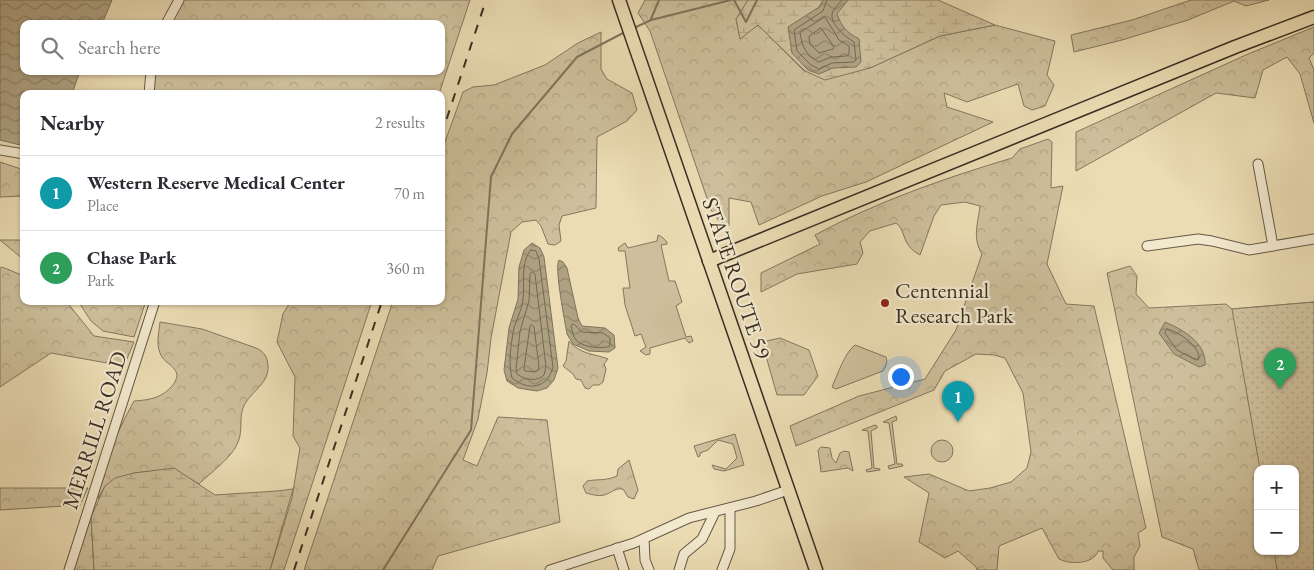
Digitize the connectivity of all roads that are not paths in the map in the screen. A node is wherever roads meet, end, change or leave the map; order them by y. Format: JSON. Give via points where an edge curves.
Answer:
{"nodes":[{"id":1,"x":178,"y":0,"type":"edge"},
{"id":2,"x":619,"y":0,"type":"edge"},
{"id":3,"x":1314,"y":16,"type":"edge"},
{"id":4,"x":168,"y":20,"type":"edge"},
{"id":5,"x":150,"y":75,"type":"edge"},
{"id":6,"x":149,"y":90,"type":"edge"},
{"id":7,"x":0,"y":150,"type":"edge"},
{"id":8,"x":20,"y":153,"type":"edge"},
{"id":9,"x":1258,"y":164,"type":"dead end"},
{"id":10,"x":1314,"y":239,"type":"edge"},
{"id":11,"x":1147,"y":246,"type":"dead end"},
{"id":12,"x":1273,"y":246,"type":"junction"},
{"id":13,"x":709,"y":261,"type":"junction"},
{"id":14,"x":154,"y":305,"type":"edge"},
{"id":15,"x":788,"y":490,"type":"junction"},
{"id":16,"x":730,"y":508,"type":"junction"},
{"id":17,"x":715,"y":512,"type":"junction"},
{"id":18,"x":644,"y":538,"type":"junction"},
{"id":19,"x":617,"y":548,"type":"junction"},
{"id":20,"x":567,"y":568,"type":"edge"},
{"id":21,"x":69,"y":570,"type":"edge"},
{"id":22,"x":550,"y":570,"type":"edge"},
{"id":23,"x":624,"y":570,"type":"edge"},
{"id":24,"x":649,"y":570,"type":"edge"},
{"id":25,"x":679,"y":570,"type":"edge"},
{"id":26,"x":722,"y":570,"type":"edge"},
{"id":27,"x":816,"y":570,"type":"edge"}],
"edges":[{"from":1,"to":4,"type":"street"},
{"from":2,"to":13,"type":"main road","name":"STATE ROUTE 59"},
{"from":3,"to":13,"type":"main road"},
{"from":5,"to":6,"type":"street"},
{"from":7,"to":8,"type":"street"},
{"from":9,"to":12,"type":"street"},
{"from":10,"to":12,"type":"street"},
{"from":11,"to":12,"type":"street","via":[[1198,239],[1242,250]]},
{"from":13,"to":15,"type":"main road","name":"STATE ROUTE 59"},
{"from":14,"to":21,"type":"street","name":"MERRILL ROAD"},
{"from":15,"to":16,"type":"street"},
{"from":15,"to":27,"type":"main road","name":"STATE ROUTE 59"},
{"from":16,"to":17,"type":"street"},
{"from":16,"to":26,"type":"street","via":[[730,549]]},
{"from":17,"to":18,"type":"street","via":[[688,518]]},
{"from":17,"to":25,"type":"street","via":[[702,539],[684,554]]},
{"from":18,"to":19,"type":"street"},
{"from":18,"to":24,"type":"street"},
{"from":19,"to":20,"type":"street"},
{"from":19,"to":23,"type":"street"},
{"from":20,"to":22,"type":"street"}]}
